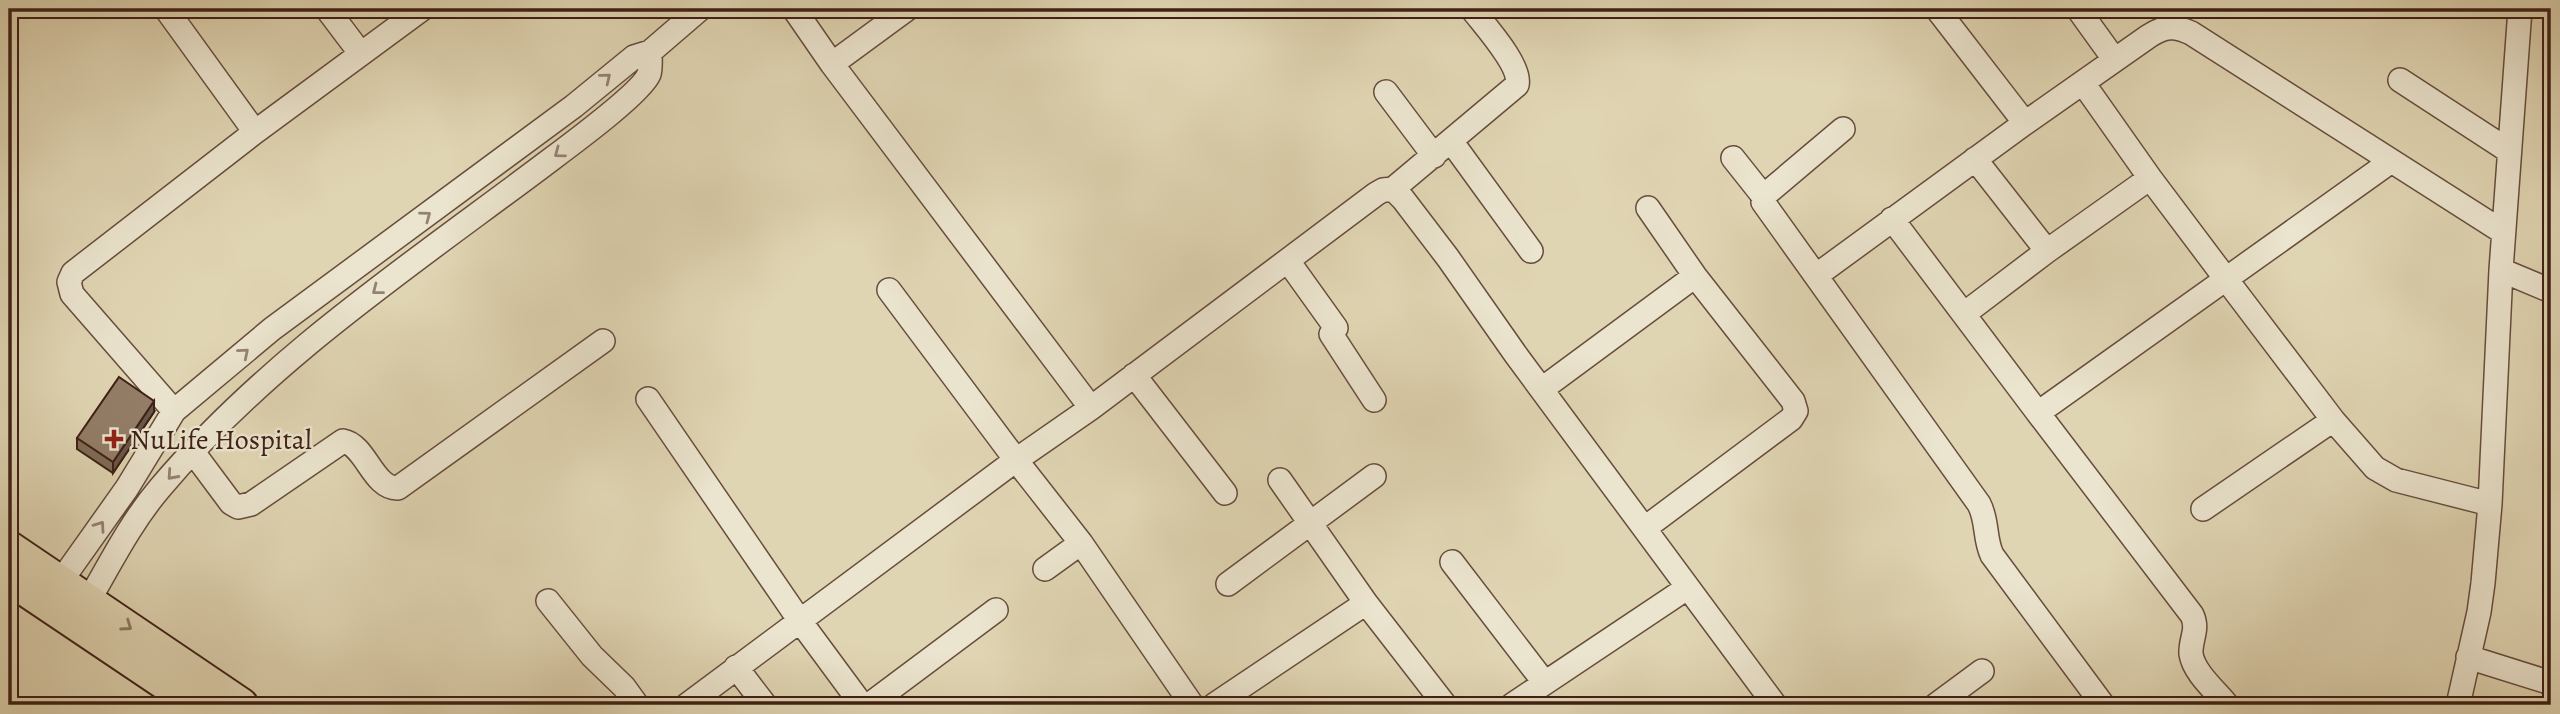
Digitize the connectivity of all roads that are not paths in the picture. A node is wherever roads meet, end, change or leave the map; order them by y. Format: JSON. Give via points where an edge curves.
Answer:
{"nodes":[{"id":1,"x":166,"y":9,"type":"edge"},
{"id":2,"x":327,"y":9,"type":"edge"},
{"id":3,"x":422,"y":9,"type":"edge"},
{"id":4,"x":700,"y":9,"type":"edge"},
{"id":5,"x":794,"y":9,"type":"edge"},
{"id":6,"x":907,"y":9,"type":"edge"},
{"id":7,"x":1472,"y":9,"type":"edge"},
{"id":8,"x":1937,"y":9,"type":"edge"},
{"id":9,"x":2078,"y":9,"type":"edge"},
{"id":10,"x":2519,"y":9,"type":"edge"},
{"id":11,"x":2176,"y":19,"type":"edge"},
{"id":12,"x":650,"y":52,"type":"junction"},
{"id":13,"x":361,"y":54,"type":"junction"},
{"id":14,"x":2114,"y":59,"type":"junction"},
{"id":15,"x":832,"y":64,"type":"junction"},
{"id":16,"x":2399,"y":80,"type":"dead end"},
{"id":17,"x":2083,"y":83,"type":"junction"},
{"id":18,"x":1386,"y":92,"type":"dead end"},
{"id":19,"x":2025,"y":123,"type":"junction"},
{"id":20,"x":1843,"y":129,"type":"dead end"},
{"id":21,"x":255,"y":132,"type":"junction"},
{"id":22,"x":1451,"y":141,"type":"junction"},
{"id":23,"x":2509,"y":151,"type":"junction"},
{"id":24,"x":1434,"y":156,"type":"junction"},
{"id":25,"x":1733,"y":158,"type":"dead end"},
{"id":26,"x":1975,"y":159,"type":"junction"},
{"id":27,"x":2390,"y":162,"type":"junction"},
{"id":28,"x":2150,"y":178,"type":"junction"},
{"id":29,"x":1393,"y":189,"type":"junction"},
{"id":30,"x":1763,"y":197,"type":"junction"},
{"id":31,"x":1647,"y":208,"type":"dead end"},
{"id":32,"x":1892,"y":219,"type":"junction"},
{"id":33,"x":2503,"y":232,"type":"junction"},
{"id":34,"x":1531,"y":251,"type":"dead end"},
{"id":35,"x":2047,"y":251,"type":"junction"},
{"id":36,"x":1287,"y":261,"type":"junction"},
{"id":37,"x":2501,"y":270,"type":"junction"},
{"id":38,"x":1817,"y":275,"type":"junction"},
{"id":39,"x":1695,"y":276,"type":"junction"},
{"id":40,"x":2227,"y":279,"type":"junction"},
{"id":41,"x":889,"y":290,"type":"dead end"},
{"id":42,"x":2551,"y":291,"type":"edge"},
{"id":43,"x":1965,"y":314,"type":"junction"},
{"id":44,"x":603,"y":341,"type":"dead end"},
{"id":45,"x":1134,"y":375,"type":"junction"},
{"id":46,"x":1542,"y":388,"type":"junction"},
{"id":47,"x":648,"y":399,"type":"dead end"},
{"id":48,"x":1374,"y":400,"type":"dead end"},
{"id":49,"x":1091,"y":408,"type":"junction"},
{"id":50,"x":174,"y":411,"type":"junction"},
{"id":51,"x":2038,"y":413,"type":"junction"},
{"id":52,"x":2333,"y":420,"type":"junction"},
{"id":53,"x":193,"y":452,"type":"junction"},
{"id":54,"x":1016,"y":460,"type":"junction"},
{"id":55,"x":1374,"y":476,"type":"dead end"},
{"id":56,"x":1280,"y":480,"type":"dead end"},
{"id":57,"x":1224,"y":493,"type":"dead end"},
{"id":58,"x":2490,"y":504,"type":"junction"},
{"id":59,"x":2203,"y":509,"type":"dead end"},
{"id":60,"x":1310,"y":523,"type":"junction"},
{"id":61,"x":1644,"y":528,"type":"junction"},
{"id":62,"x":1081,"y":543,"type":"junction"},
{"id":63,"x":1452,"y":562,"type":"dead end"},
{"id":64,"x":1045,"y":569,"type":"dead end"},
{"id":65,"x":26,"y":572,"type":"edge"},
{"id":66,"x":1227,"y":584,"type":"dead end"},
{"id":67,"x":1687,"y":588,"type":"junction"},
{"id":68,"x":89,"y":600,"type":"junction"},
{"id":69,"x":548,"y":601,"type":"dead end"},
{"id":70,"x":1366,"y":603,"type":"junction"},
{"id":71,"x":996,"y":610,"type":"dead end"},
{"id":72,"x":800,"y":621,"type":"junction"},
{"id":73,"x":2468,"y":657,"type":"junction"},
{"id":74,"x":736,"y":667,"type":"junction"},
{"id":75,"x":1982,"y":671,"type":"dead end"},
{"id":76,"x":2551,"y":681,"type":"edge"},
{"id":77,"x":1544,"y":682,"type":"junction"},
{"id":78,"x":182,"y":701,"type":"edge"},
{"id":79,"x":241,"y":705,"type":"edge"},
{"id":80,"x":637,"y":705,"type":"edge"},
{"id":81,"x":687,"y":705,"type":"edge"},
{"id":82,"x":765,"y":705,"type":"edge"},
{"id":83,"x":862,"y":705,"type":"edge"},
{"id":84,"x":869,"y":705,"type":"edge"},
{"id":85,"x":1192,"y":705,"type":"edge"},
{"id":86,"x":1214,"y":705,"type":"edge"},
{"id":87,"x":1446,"y":705,"type":"edge"},
{"id":88,"x":1512,"y":705,"type":"edge"},
{"id":89,"x":1775,"y":705,"type":"edge"},
{"id":90,"x":1936,"y":705,"type":"edge"},
{"id":91,"x":2103,"y":705,"type":"edge"},
{"id":92,"x":2228,"y":705,"type":"edge"},
{"id":93,"x":2458,"y":705,"type":"edge"}],
"edges":[{"from":1,"to":21,"type":"street"},
{"from":2,"to":13,"type":"street"},
{"from":3,"to":13,"type":"street"},
{"from":4,"to":12,"type":"street"},
{"from":5,"to":15,"type":"street"},
{"from":6,"to":15,"type":"street"},
{"from":7,"to":22,"type":"street","via":[[1519,78],[1513,90]]},
{"from":8,"to":19,"type":"street"},
{"from":9,"to":14,"type":"street"},
{"from":10,"to":23,"type":"street"},
{"from":11,"to":14,"type":"street","via":[[2173,26]]},
{"from":11,"to":27,"type":"street"},
{"from":50,"to":12,"type":"street","one_way":true,"via":[[272,329],[634,57]]},
{"from":12,"to":53,"type":"street","one_way":true,"via":[[649,74],[631,95],[294,357]]},
{"from":13,"to":21,"type":"street"},
{"from":14,"to":17,"type":"street"},
{"from":15,"to":49,"type":"street"},
{"from":16,"to":23,"type":"street"},
{"from":17,"to":19,"type":"street"},
{"from":17,"to":28,"type":"street"},
{"from":18,"to":24,"type":"street"},
{"from":19,"to":26,"type":"street"},
{"from":20,"to":30,"type":"street"},
{"from":21,"to":50,"type":"street","via":[[83,263],[69,282],[72,294]]},
{"from":22,"to":24,"type":"street"},
{"from":22,"to":34,"type":"street"},
{"from":23,"to":33,"type":"street"},
{"from":24,"to":29,"type":"street"},
{"from":25,"to":30,"type":"street"},
{"from":26,"to":32,"type":"street"},
{"from":26,"to":35,"type":"street"},
{"from":27,"to":33,"type":"street"},
{"from":27,"to":40,"type":"street"},
{"from":28,"to":35,"type":"street"},
{"from":28,"to":40,"type":"street"},
{"from":29,"to":36,"type":"street","via":[[1376,194]]},
{"from":29,"to":46,"type":"street"},
{"from":30,"to":38,"type":"street"},
{"from":31,"to":39,"type":"street"},
{"from":32,"to":38,"type":"street"},
{"from":32,"to":43,"type":"street"},
{"from":33,"to":37,"type":"street"},
{"from":35,"to":43,"type":"street"},
{"from":36,"to":45,"type":"street"},
{"from":36,"to":48,"type":"street","via":[[1336,328],[1331,334]]},
{"from":37,"to":42,"type":"street"},
{"from":37,"to":58,"type":"street"},
{"from":38,"to":91,"type":"street","via":[[1979,504],[1992,555]]},
{"from":39,"to":46,"type":"street"},
{"from":39,"to":61,"type":"street","via":[[1793,401],[1796,411]]},
{"from":40,"to":51,"type":"street"},
{"from":40,"to":52,"type":"street"},
{"from":41,"to":54,"type":"street"},
{"from":43,"to":51,"type":"street"},
{"from":44,"to":53,"type":"street","via":[[398,488],[388,486],[352,444],[343,441],[251,504],[238,507]]},
{"from":45,"to":49,"type":"street"},
{"from":45,"to":57,"type":"street"},
{"from":46,"to":61,"type":"street"},
{"from":47,"to":72,"type":"street"},
{"from":49,"to":54,"type":"street"},
{"from":65,"to":50,"type":"street","one_way":true,"via":[[127,488]]},
{"from":51,"to":92,"type":"street","via":[[2192,615],[2196,627],[2191,655]]},
{"from":52,"to":58,"type":"street","via":[[2385,475]]},
{"from":52,"to":59,"type":"street"},
{"from":53,"to":68,"type":"street","one_way":true,"via":[[130,527]]},
{"from":54,"to":62,"type":"street"},
{"from":54,"to":72,"type":"street"},
{"from":55,"to":60,"type":"street"},
{"from":56,"to":60,"type":"street"},
{"from":58,"to":73,"type":"street","via":[[2482,593]]},
{"from":60,"to":66,"type":"street"},
{"from":60,"to":70,"type":"street"},
{"from":61,"to":67,"type":"street"},
{"from":62,"to":64,"type":"street"},
{"from":62,"to":85,"type":"street"},
{"from":63,"to":77,"type":"street"},
{"from":65,"to":68,"type":"highway"},
{"from":65,"to":78,"type":"highway"},
{"from":67,"to":77,"type":"street"},
{"from":67,"to":89,"type":"street"},
{"from":68,"to":79,"type":"highway","one_way":true},
{"from":69,"to":80,"type":"street"},
{"from":70,"to":86,"type":"street"},
{"from":70,"to":87,"type":"street"},
{"from":71,"to":84,"type":"street"},
{"from":72,"to":74,"type":"street"},
{"from":72,"to":83,"type":"street"},
{"from":73,"to":76,"type":"street"},
{"from":73,"to":93,"type":"street"},
{"from":74,"to":81,"type":"street"},
{"from":74,"to":82,"type":"street"},
{"from":75,"to":90,"type":"street"},
{"from":77,"to":88,"type":"street"}]}
